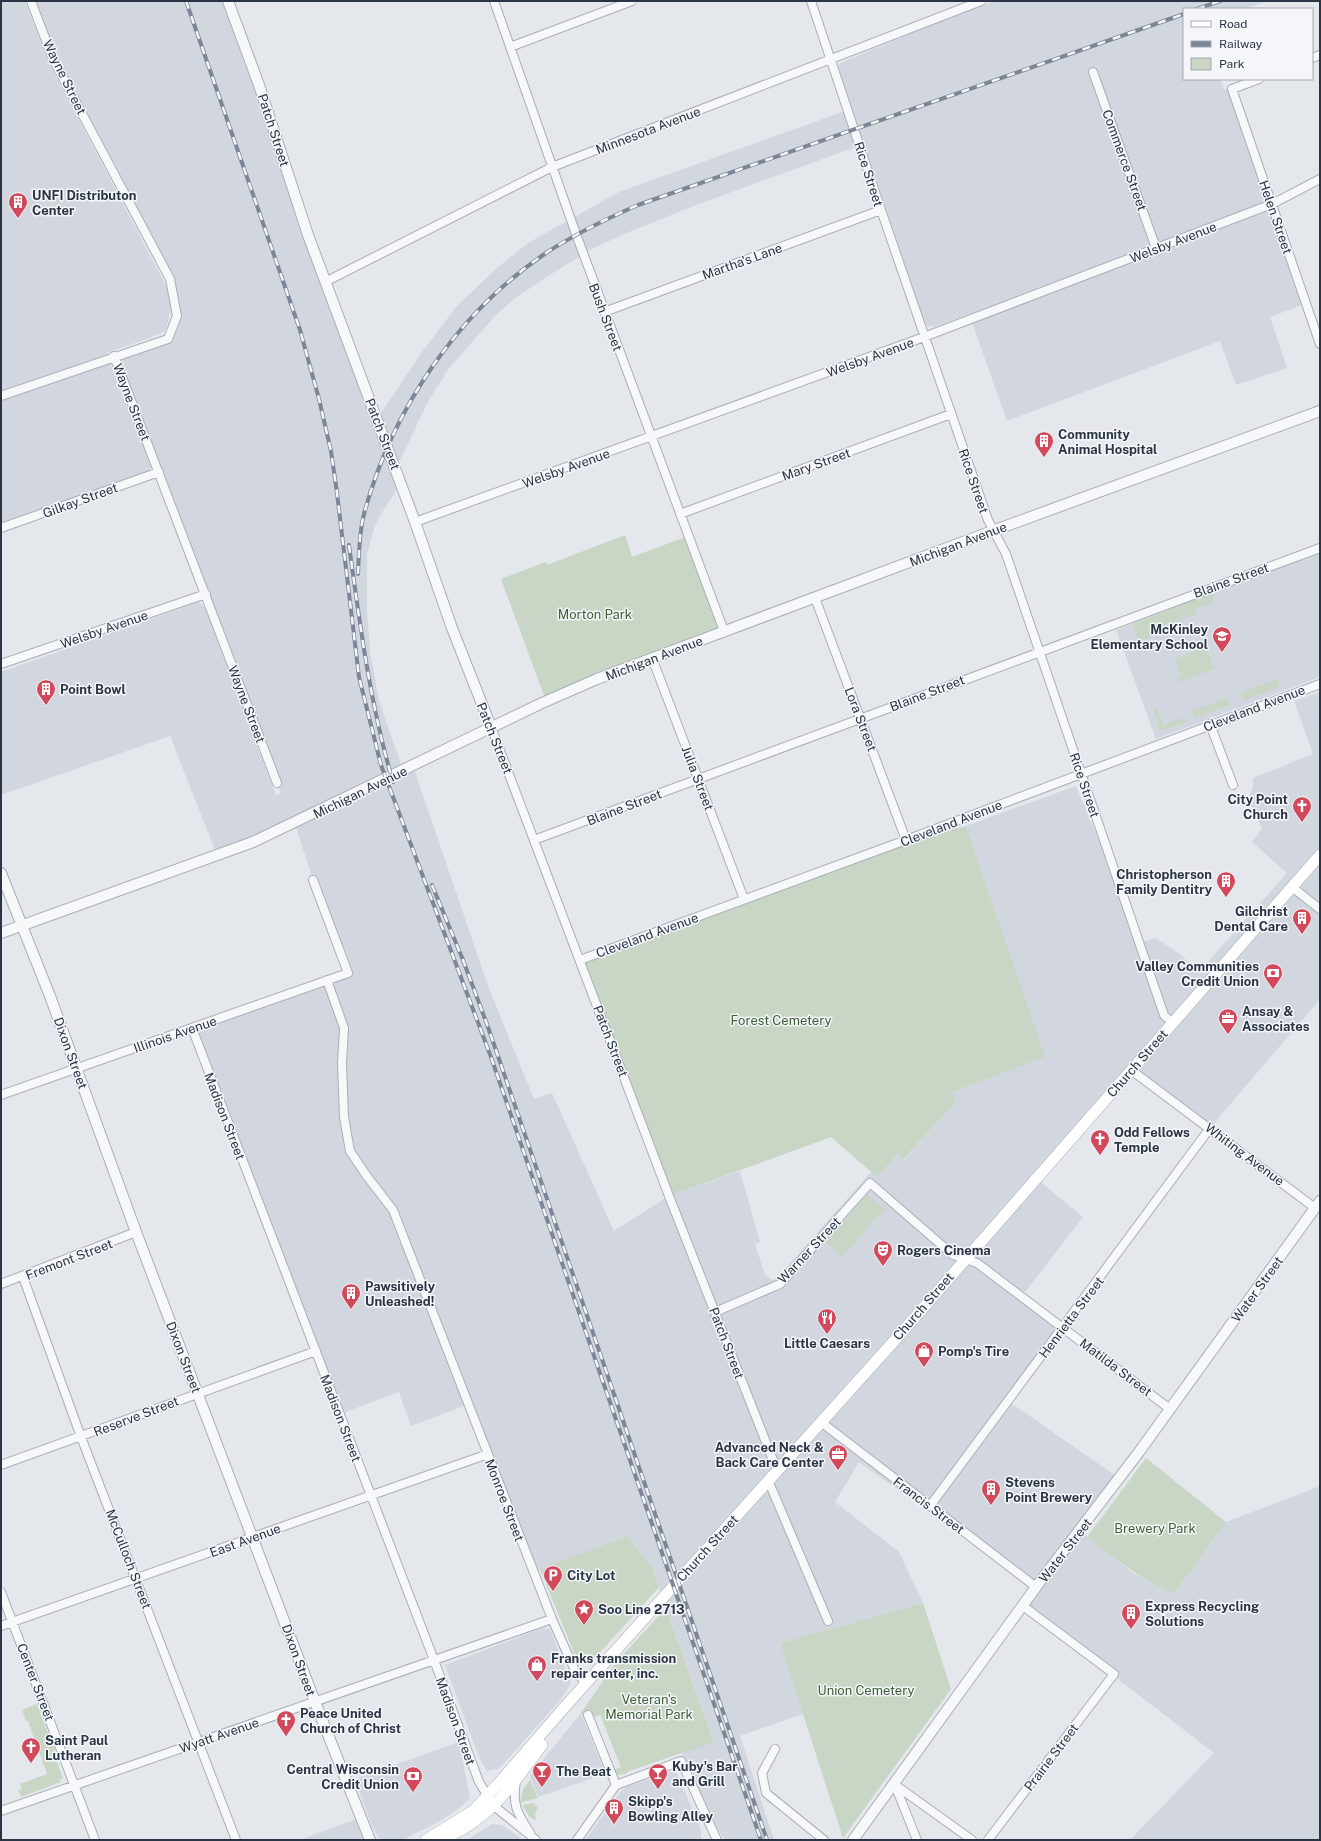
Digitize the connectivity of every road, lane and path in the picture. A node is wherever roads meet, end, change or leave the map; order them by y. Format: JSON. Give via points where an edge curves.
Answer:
{"nodes":[{"id":1,"x":31,"y":1,"type":"edge"},
{"id":2,"x":228,"y":1,"type":"edge"},
{"id":3,"x":494,"y":1,"type":"edge"},
{"id":4,"x":632,"y":1,"type":"edge"},
{"id":5,"x":811,"y":1,"type":"edge"},
{"id":6,"x":981,"y":1,"type":"edge"},
{"id":7,"x":510,"y":47,"type":"junction"},
{"id":8,"x":831,"y":59,"type":"junction"},
{"id":9,"x":1093,"y":72,"type":"dead end"},
{"id":10,"x":1256,"y":80,"type":"edge"},
{"id":11,"x":552,"y":167,"type":"junction"},
{"id":12,"x":1320,"y":179,"type":"edge"},
{"id":13,"x":1272,"y":204,"type":"junction"},
{"id":14,"x":881,"y":210,"type":"junction"},
{"id":15,"x":1156,"y":248,"type":"junction"},
{"id":16,"x":325,"y":282,"type":"junction"},
{"id":17,"x":604,"y":312,"type":"junction"},
{"id":18,"x":924,"y":337,"type":"junction"},
{"id":19,"x":1320,"y":344,"type":"edge"},
{"id":20,"x":114,"y":356,"type":"junction"},
{"id":21,"x":1,"y":396,"type":"edge"},
{"id":22,"x":1320,"y":411,"type":"edge"},
{"id":23,"x":951,"y":414,"type":"junction"},
{"id":24,"x":652,"y":438,"type":"junction"},
{"id":25,"x":159,"y":472,"type":"junction"},
{"id":26,"x":680,"y":514,"type":"junction"},
{"id":27,"x":415,"y":522,"type":"junction"},
{"id":28,"x":1,"y":528,"type":"edge"},
{"id":29,"x":994,"y":530,"type":"junction"},
{"id":30,"x":1320,"y":548,"type":"edge"},
{"id":31,"x":206,"y":594,"type":"junction"},
{"id":32,"x":815,"y":598,"type":"junction"},
{"id":33,"x":724,"y":631,"type":"junction"},
{"id":34,"x":1039,"y":651,"type":"junction"},
{"id":35,"x":652,"y":658,"type":"junction"},
{"id":36,"x":1,"y":664,"type":"edge"},
{"id":37,"x":1320,"y":684,"type":"edge"},
{"id":38,"x":860,"y":718,"type":"junction"},
{"id":39,"x":1210,"y":724,"type":"junction"},
{"id":40,"x":491,"y":727,"type":"junction"},
{"id":41,"x":1081,"y":773,"type":"junction"},
{"id":42,"x":698,"y":779,"type":"junction"},
{"id":43,"x":277,"y":783,"type":"dead end"},
{"id":44,"x":1233,"y":785,"type":"dead end"},
{"id":45,"x":534,"y":840,"type":"junction"},
{"id":46,"x":906,"y":840,"type":"junction"},
{"id":47,"x":1320,"y":855,"type":"edge"},
{"id":48,"x":1,"y":873,"type":"edge"},
{"id":49,"x":313,"y":880,"type":"dead end"},
{"id":50,"x":1292,"y":887,"type":"junction"},
{"id":51,"x":744,"y":899,"type":"junction"},
{"id":52,"x":1320,"y":909,"type":"edge"},
{"id":53,"x":21,"y":926,"type":"junction"},
{"id":54,"x":1,"y":933,"type":"edge"},
{"id":55,"x":580,"y":960,"type":"junction"},
{"id":56,"x":327,"y":980,"type":"junction"},
{"id":57,"x":1172,"y":1023,"type":"junction"},
{"id":58,"x":192,"y":1028,"type":"junction"},
{"id":59,"x":76,"y":1067,"type":"junction"},
{"id":60,"x":1131,"y":1070,"type":"junction"},
{"id":61,"x":1,"y":1095,"type":"edge"},
{"id":62,"x":1210,"y":1128,"type":"junction"},
{"id":63,"x":870,"y":1183,"type":"joint"},
{"id":64,"x":1318,"y":1207,"type":"edge"},
{"id":65,"x":136,"y":1232,"type":"junction"},
{"id":66,"x":965,"y":1259,"type":"junction"},
{"id":67,"x":23,"y":1277,"type":"junction"},
{"id":68,"x":1,"y":1284,"type":"edge"},
{"id":69,"x":715,"y":1312,"type":"junction"},
{"id":70,"x":1064,"y":1328,"type":"junction"},
{"id":71,"x":316,"y":1351,"type":"junction"},
{"id":72,"x":198,"y":1392,"type":"junction"},
{"id":73,"x":1170,"y":1409,"type":"junction"},
{"id":74,"x":821,"y":1422,"type":"junction"},
{"id":75,"x":81,"y":1437,"type":"junction"},
{"id":76,"x":488,"y":1454,"type":"junction"},
{"id":77,"x":1,"y":1465,"type":"edge"},
{"id":78,"x":779,"y":1469,"type":"junction"},
{"id":79,"x":768,"y":1480,"type":"junction"},
{"id":80,"x":371,"y":1496,"type":"junction"},
{"id":81,"x":930,"y":1506,"type":"junction"},
{"id":82,"x":253,"y":1537,"type":"junction"},
{"id":83,"x":137,"y":1579,"type":"junction"},
{"id":84,"x":1036,"y":1587,"type":"junction"},
{"id":85,"x":1,"y":1592,"type":"edge"},
{"id":86,"x":1023,"y":1606,"type":"junction"},
{"id":87,"x":552,"y":1619,"type":"junction"},
{"id":88,"x":828,"y":1620,"type":"dead end"},
{"id":89,"x":12,"y":1622,"type":"junction"},
{"id":90,"x":1,"y":1626,"type":"edge"},
{"id":91,"x":434,"y":1660,"type":"junction"},
{"id":92,"x":587,"y":1683,"type":"junction"},
{"id":93,"x":315,"y":1702,"type":"junction"},
{"id":94,"x":588,"y":1715,"type":"dead end"},
{"id":95,"x":199,"y":1742,"type":"junction"},
{"id":96,"x":775,"y":1749,"type":"dead end"},
{"id":97,"x":517,"y":1777,"type":"junction"},
{"id":98,"x":894,"y":1784,"type":"junction"},
{"id":99,"x":616,"y":1785,"type":"junction"},
{"id":100,"x":75,"y":1786,"type":"junction"},
{"id":101,"x":486,"y":1796,"type":"junction"},
{"id":102,"x":494,"y":1806,"type":"junction"},
{"id":103,"x":1,"y":1812,"type":"edge"},
{"id":104,"x":713,"y":1838,"type":"edge"},
{"id":105,"x":534,"y":1839,"type":"edge"},
{"id":106,"x":95,"y":1840,"type":"edge"},
{"id":107,"x":236,"y":1840,"type":"edge"},
{"id":108,"x":370,"y":1840,"type":"edge"},
{"id":109,"x":426,"y":1840,"type":"edge"},
{"id":110,"x":442,"y":1840,"type":"edge"},
{"id":111,"x":577,"y":1840,"type":"edge"},
{"id":112,"x":824,"y":1840,"type":"edge"},
{"id":113,"x":853,"y":1840,"type":"edge"},
{"id":114,"x":917,"y":1840,"type":"edge"},
{"id":115,"x":972,"y":1840,"type":"edge"},
{"id":116,"x":988,"y":1840,"type":"edge"}],
"edges":[{"from":1,"to":20,"type":"street","name":"Wayne Street","via":[[53,58],[170,279],[177,316],[168,338]]},
{"from":2,"to":16,"type":"street","name":"Patch Street"},
{"from":3,"to":7,"type":"street","name":"Bush Street"},
{"from":4,"to":7,"type":"street"},
{"from":5,"to":8,"type":"street","name":"Rice Street"},
{"from":6,"to":8,"type":"street","name":"Minnesota Avenue"},
{"from":7,"to":11,"type":"street","name":"Bush Street"},
{"from":8,"to":11,"type":"street","name":"Minnesota Avenue"},
{"from":8,"to":14,"type":"street","name":"Rice Street"},
{"from":9,"to":15,"type":"street","name":"Commerce Street"},
{"from":10,"to":13,"type":"street","name":"Helen Street","via":[[1232,89]]},
{"from":11,"to":16,"type":"street","name":"Minnesota Avenue"},
{"from":11,"to":17,"type":"street","name":"Bush Street"},
{"from":12,"to":13,"type":"street","name":"Welsby Avenue"},
{"from":13,"to":15,"type":"street","name":"Welsby Avenue"},
{"from":13,"to":19,"type":"street","name":"Helen Street"},
{"from":14,"to":17,"type":"street","name":"Martha's Lane"},
{"from":14,"to":18,"type":"street","name":"Rice Street"},
{"from":15,"to":18,"type":"street","name":"Welsby Avenue"},
{"from":16,"to":27,"type":"street","name":"Patch Street"},
{"from":17,"to":24,"type":"street","name":"Bush Street"},
{"from":18,"to":23,"type":"street","name":"Rice Street"},
{"from":18,"to":24,"type":"street","name":"Welsby Avenue"},
{"from":20,"to":21,"type":"street"},
{"from":20,"to":25,"type":"street","name":"Wayne Street"},
{"from":22,"to":29,"type":"street","name":"Michigan Avenue"},
{"from":23,"to":26,"type":"street","name":"Mary Street"},
{"from":23,"to":29,"type":"street","name":"Rice Street","via":[[988,520]]},
{"from":24,"to":26,"type":"street","name":"Bush Street"},
{"from":24,"to":27,"type":"street","name":"Welsby Avenue"},
{"from":25,"to":28,"type":"street","name":"Gilkay Street"},
{"from":25,"to":31,"type":"street","name":"Wayne Street"},
{"from":26,"to":33,"type":"street","name":"Bush Street"},
{"from":27,"to":40,"type":"street","name":"Patch Street","via":[[452,628]]},
{"from":29,"to":32,"type":"street","name":"Michigan Avenue"},
{"from":29,"to":34,"type":"street","name":"Rice Street","via":[[1003,547]]},
{"from":30,"to":34,"type":"street","name":"Blaine Street"},
{"from":31,"to":36,"type":"street","name":"Welsby Avenue"},
{"from":31,"to":43,"type":"street","name":"Wayne Street"},
{"from":32,"to":33,"type":"street","name":"Michigan Avenue"},
{"from":32,"to":38,"type":"street","name":"Lora Street"},
{"from":33,"to":35,"type":"street","name":"Michigan Avenue"},
{"from":34,"to":38,"type":"street","name":"Blaine Street"},
{"from":34,"to":41,"type":"street","name":"Rice Street"},
{"from":35,"to":40,"type":"street","name":"Michigan Avenue","via":[[553,698]]},
{"from":35,"to":42,"type":"street","name":"Julia Street"},
{"from":37,"to":39,"type":"street","name":"Cleveland Avenue"},
{"from":38,"to":42,"type":"street","name":"Blaine Street"},
{"from":38,"to":46,"type":"street","name":"Lora Street"},
{"from":39,"to":41,"type":"street","name":"Cleveland Avenue"},
{"from":39,"to":44,"type":"street"},
{"from":40,"to":45,"type":"street","name":"Patch Street"},
{"from":40,"to":53,"type":"street","name":"Michigan Avenue","via":[[254,842]]},
{"from":41,"to":46,"type":"street","name":"Cleveland Avenue"},
{"from":41,"to":57,"type":"street","name":"Rice Street","via":[[1163,1013]]},
{"from":42,"to":45,"type":"street","name":"Blaine Street"},
{"from":42,"to":51,"type":"street","name":"Julia Street"},
{"from":45,"to":55,"type":"street","name":"Patch Street"},
{"from":46,"to":51,"type":"street","name":"Cleveland Avenue"},
{"from":47,"to":50,"type":"main road","name":"Church Street"},
{"from":48,"to":53,"type":"street","name":"Dixon Street"},
{"from":49,"to":56,"type":"street","name":"Illinois Avenue","via":[[348,972]]},
{"from":50,"to":52,"type":"street"},
{"from":50,"to":57,"type":"main road","name":"Church Street"},
{"from":51,"to":55,"type":"street","name":"Cleveland Avenue"},
{"from":53,"to":54,"type":"street","name":"Michigan Avenue"},
{"from":53,"to":59,"type":"street","name":"Dixon Street"},
{"from":55,"to":69,"type":"street","name":"Patch Street"},
{"from":56,"to":58,"type":"street","name":"Illinois Avenue"},
{"from":56,"to":76,"type":"street","name":"Monroe Street","via":[[344,1028],[344,1110],[350,1151],[393,1210]]},
{"from":57,"to":60,"type":"main road","name":"Church Street"},
{"from":58,"to":59,"type":"street","name":"Illinois Avenue"},
{"from":58,"to":71,"type":"street","name":"Madison Street"},
{"from":59,"to":61,"type":"street","name":"Illinois Avenue"},
{"from":59,"to":65,"type":"street","name":"Dixon Street"},
{"from":60,"to":62,"type":"street","name":"Whiting Avenue"},
{"from":60,"to":66,"type":"main road","name":"Church Street"},
{"from":62,"to":64,"type":"street","name":"Whiting Avenue"},
{"from":62,"to":70,"type":"street","name":"Henrietta Street"},
{"from":63,"to":66,"type":"street","name":"Matilda Street","via":[[953,1255]]},
{"from":63,"to":69,"type":"street","name":"Warner Street","via":[[780,1284]]},
{"from":64,"to":73,"type":"street","name":"Water Street"},
{"from":65,"to":67,"type":"street","name":"Fremont Street"},
{"from":65,"to":72,"type":"street","name":"Dixon Street"},
{"from":66,"to":70,"type":"street","name":"Matilda Street","via":[[977,1263]]},
{"from":66,"to":74,"type":"main road","name":"Church Street"},
{"from":67,"to":68,"type":"street","name":"Fremont Street"},
{"from":67,"to":75,"type":"street","name":"McCulloch Street"},
{"from":69,"to":78,"type":"street","name":"Patch Street","via":[[773,1460]]},
{"from":70,"to":73,"type":"street","name":"Matilda Street"},
{"from":70,"to":81,"type":"street","name":"Henrietta Street"},
{"from":71,"to":72,"type":"street","name":"Reserve Street"},
{"from":71,"to":80,"type":"street","name":"Madison Street"},
{"from":72,"to":75,"type":"street","name":"Reserve Street"},
{"from":72,"to":82,"type":"street","name":"Dixon Street"},
{"from":73,"to":84,"type":"street","name":"Water Street"},
{"from":74,"to":78,"type":"main road","name":"Church Street"},
{"from":74,"to":81,"type":"street","name":"Francis Street"},
{"from":75,"to":77,"type":"street","name":"Reserve Street"},
{"from":75,"to":83,"type":"street","name":"McCulloch Street"},
{"from":76,"to":80,"type":"street","name":"East Avenue"},
{"from":76,"to":87,"type":"street","name":"Monroe Street"},
{"from":78,"to":79,"type":"main road","name":"Church Street"},
{"from":79,"to":88,"type":"street"},
{"from":79,"to":92,"type":"main road","name":"Church Street"},
{"from":80,"to":82,"type":"street","name":"East Avenue"},
{"from":80,"to":91,"type":"street","name":"Madison Street"},
{"from":81,"to":84,"type":"street","name":"Francis Street"},
{"from":82,"to":83,"type":"street","name":"East Avenue"},
{"from":82,"to":93,"type":"street","name":"Dixon Street"},
{"from":83,"to":89,"type":"street","name":"East Avenue"},
{"from":83,"to":95,"type":"street","name":"McCulloch Street"},
{"from":84,"to":86,"type":"street","name":"Water Street"},
{"from":85,"to":89,"type":"street","name":"Center Street"},
{"from":86,"to":98,"type":"street","name":"Water Street"},
{"from":86,"to":116,"type":"street","name":"Prairie Street","via":[[1114,1674]]},
{"from":87,"to":91,"type":"street","name":"Wyatt Avenue"},
{"from":87,"to":92,"type":"street","name":"Monroe Street","via":[[576,1672]]},
{"from":89,"to":90,"type":"street","name":"East Avenue"},
{"from":89,"to":100,"type":"street","name":"Center Street"},
{"from":91,"to":93,"type":"street","name":"Wyatt Avenue"},
{"from":91,"to":101,"type":"street","name":"Madison Street"},
{"from":92,"to":97,"type":"main road","name":"Church Street"},
{"from":92,"to":101,"type":"main road","name":"Church Street"},
{"from":93,"to":95,"type":"street","name":"Wyatt Avenue"},
{"from":93,"to":108,"type":"street","name":"Dixon Street"},
{"from":94,"to":99,"type":"street"},
{"from":95,"to":100,"type":"street","name":"Wyatt Avenue"},
{"from":95,"to":107,"type":"street","name":"McCulloch Street"},
{"from":96,"to":112,"type":"street","via":[[762,1773],[766,1793]]},
{"from":97,"to":102,"type":"main road","name":"Church Street"},
{"from":97,"to":105,"type":"street","via":[[514,1805]]},
{"from":98,"to":113,"type":"street","name":"Water Street"},
{"from":98,"to":114,"type":"street"},
{"from":98,"to":115,"type":"street"},
{"from":99,"to":104,"type":"street","via":[[681,1762]]},
{"from":99,"to":111,"type":"street"},
{"from":100,"to":103,"type":"street","name":"Wyatt Avenue"},
{"from":100,"to":106,"type":"street","name":"Center Street"},
{"from":101,"to":102,"type":"street","name":"Madison Street"},
{"from":101,"to":109,"type":"main road","name":"Church Street","via":[[460,1820]]},
{"from":102,"to":105,"type":"street","name":"Madison Street"},
{"from":102,"to":110,"type":"main road","name":"Church Street","via":[[462,1831]]}]}
